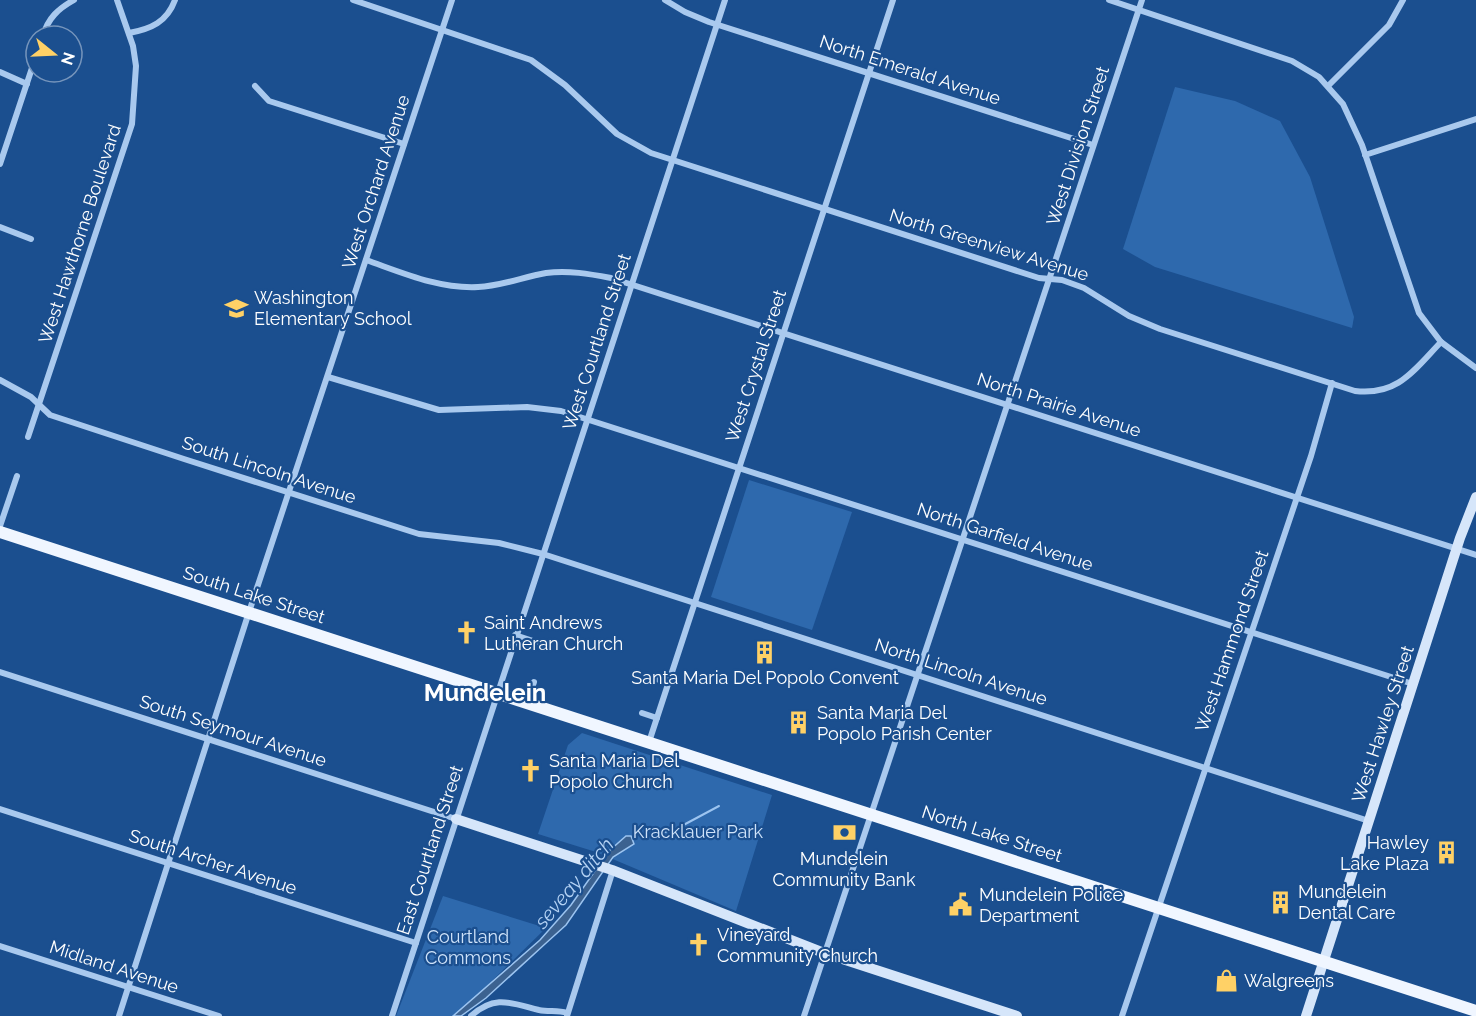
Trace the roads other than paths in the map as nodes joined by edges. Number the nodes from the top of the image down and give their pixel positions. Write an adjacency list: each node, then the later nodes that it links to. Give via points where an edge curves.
1 (74, 0): 13 (street, via 54,14)
2 (117, 0): 16 (street, West Hawthorne Boulevard)
3 (175, 0): 16 (street, via 160,23)
4 (353, 0): 15 (street, North Greenview Avenue)
5 (452, 0): 15 (street, West Orchard Avenue)
6 (665, 0): 14 (street, North Emerald Avenue)
7 (725, 0): 14 (street, West Courtland Street)
8 (893, 0): 18 (street, West Crystal Street)
9 (1108, 0): 12 (street)
10 (1142, 0): 12 (street, West Division Street)
11 (1403, 0): 22 (street, via 1389,25)
12 (1139, 10): 22 (street, via 1292,61); 25 (street, West Division Street)
13 (49, 24)
14 (717, 24): 18 (street, North Emerald Avenue); 27 (street, West Courtland Street)
15 (442, 29): 24 (street, West Orchard Avenue); 27 (street, North Greenview Avenue, via 531,60 565,85 616,134)
16 (129, 33): 42 (street, West Hawthorne Boulevard, via 136,66 132,124)
17 (0, 72): 19 (street)
18 (869, 73): 25 (street, North Emerald Avenue); 29 (street, West Crystal Street)
19 (24, 83)
20 (27, 84): 28 (street)
21 (255, 86): 24 (street, via 269,101)
22 (1328, 86): 26 (street, via 1353,121)
23 (1476, 119): 26 (street)
24 (404, 144): 32 (street, West Orchard Avenue)
25 (1093, 145): 33 (street, West Division Street)
26 (1365, 155): 36 (street, via 1410,294 1428,328)
27 (672, 161): 29 (street, North Greenview Avenue); 34 (street, West Courtland Street)
28 (0, 164)
29 (823, 209): 33 (street, North Greenview Avenue); 35 (street, West Crystal Street)
30 (0, 227): 31 (street)
31 (31, 239)
32 (366, 260): 34 (street, North Prairie Avenue, via 425,281 462,287 498,285 563,272); 38 (street, West Orchard Avenue)
33 (1050, 279): 40 (street, North Greenview Avenue, via 1084,288 1153,326); 41 (street, West Division Street)
34 (632, 284): 35 (street, North Prairie Avenue); 43 (street, West Courtland Street)
35 (783, 332): 41 (street, North Prairie Avenue); 45 (street, West Crystal Street)
36 (1441, 342): 37 (street); 40 (street, North Greenview Avenue, via 1401,382 1386,390 1373,393)
37 (1476, 368)
38 (328, 377): 43 (street, North Garfield Avenue, via 440,410 527,407); 47 (street, West Orchard Avenue)
39 (0, 380): 42 (street, South Lincoln Avenue)
40 (1332, 383): 49 (street, West Hammond Street)
41 (1008, 405): 49 (street, North Prairie Avenue); 52 (street, West Division Street)
42 (40, 406): 44 (street, West Hawthorne Boulevard); 47 (street, South Lincoln Avenue, via 50,415)
43 (587, 419): 45 (street, North Garfield Avenue); 54 (street, West Courtland Street)
44 (28, 437)
45 (738, 467): 52 (street, North Garfield Avenue); 56 (street, West Crystal Street)
46 (17, 476): 50 (street)
47 (290, 493): 54 (street, South Lincoln Avenue, via 419,534 499,543); 57 (street, West Orchard Avenue)
48 (1476, 497): 53 (street, West Hawley Street)
49 (1297, 498): 53 (street, North Prairie Avenue); 58 (street, West Hammond Street)
50 (0, 526)
51 (0, 532): 57 (main road, South Lake Street)
52 (963, 540): 58 (street, North Garfield Avenue); 62 (street, West Division Street)
53 (1457, 549): 55 (street, North Prairie Avenue); 66 (street, West Hawley Street)
54 (543, 554): 56 (street, North Lincoln Avenue); 59 (street, West Courtland Street)
55 (1476, 555)
56 (696, 601): 62 (street, North Lincoln Avenue); 65 (street, West Crystal Street)
57 (249, 612): 67 (main road, South Lake Street); 71 (street, West Orchard Avenue)
58 (1251, 633): 66 (street, North Garfield Avenue); 73 (street, West Hammond Street)
59 (516, 635): 60 (street); 67 (street, West Courtland Street)
60 (536, 642)
61 (0, 672): 71 (street, South Seymour Avenue)
62 (917, 674): 73 (street, North Lincoln Avenue); 75 (street, West Division Street)
63 (653, 678): 65 (street)
64 (534, 682): 68 (street)
65 (669, 683): 70 (street, West Crystal Street)
66 (1413, 684): 77 (street, West Hawley Street)
67 (496, 693): 68 (main road, North Lake Street); 76 (street, East Courtland Street)
68 (527, 703): 72 (main road, North Lake Street)
69 (642, 713): 70 (street)
70 (657, 718): 72 (street, West Crystal Street)
71 (209, 739): 76 (street, South Seymour Avenue); 78 (street, West Orchard Avenue)
72 (649, 742): 75 (main road, North Lake Street)
73 (1205, 767): 77 (street, North Lincoln Avenue); 80 (street, West Hammond Street)
74 (0, 809): 78 (street, South Archer Avenue)
75 (870, 813): 80 (main road, North Lake Street); 83 (street, West Division Street)
76 (456, 819): 79 (street); 81 (street, East Courtland Street)
77 (1370, 820): 84 (street, West Hawley Street)
78 (169, 863): 81 (street, South Archer Avenue); 85 (street, West Orchard Avenue)
79 (613, 870): 83 (street); 87 (street)
80 (1159, 907): 84 (main road, North Lake Street); 94 (street, West Hammond Street)
81 (416, 943): 90 (street, East Courtland Street)
82 (0, 946): 85 (street, Midland Avenue)
83 (824, 953): 92 (street, West Division Street); 93 (street)
84 (1324, 962): 86 (main road, North Lake Street); 95 (street, West Hawley Street)
85 (129, 987): 88 (street, West Orchard Avenue); 89 (street, Midland Avenue)
86 (1476, 1011)
87 (567, 1014): 91 (street, via 512,1002 487,1004)
88 (119, 1016)
89 (219, 1016)
90 (392, 1016)
91 (471, 1016)
92 (804, 1016)
93 (1017, 1016)
94 (1122, 1016)
95 (1306, 1016)

